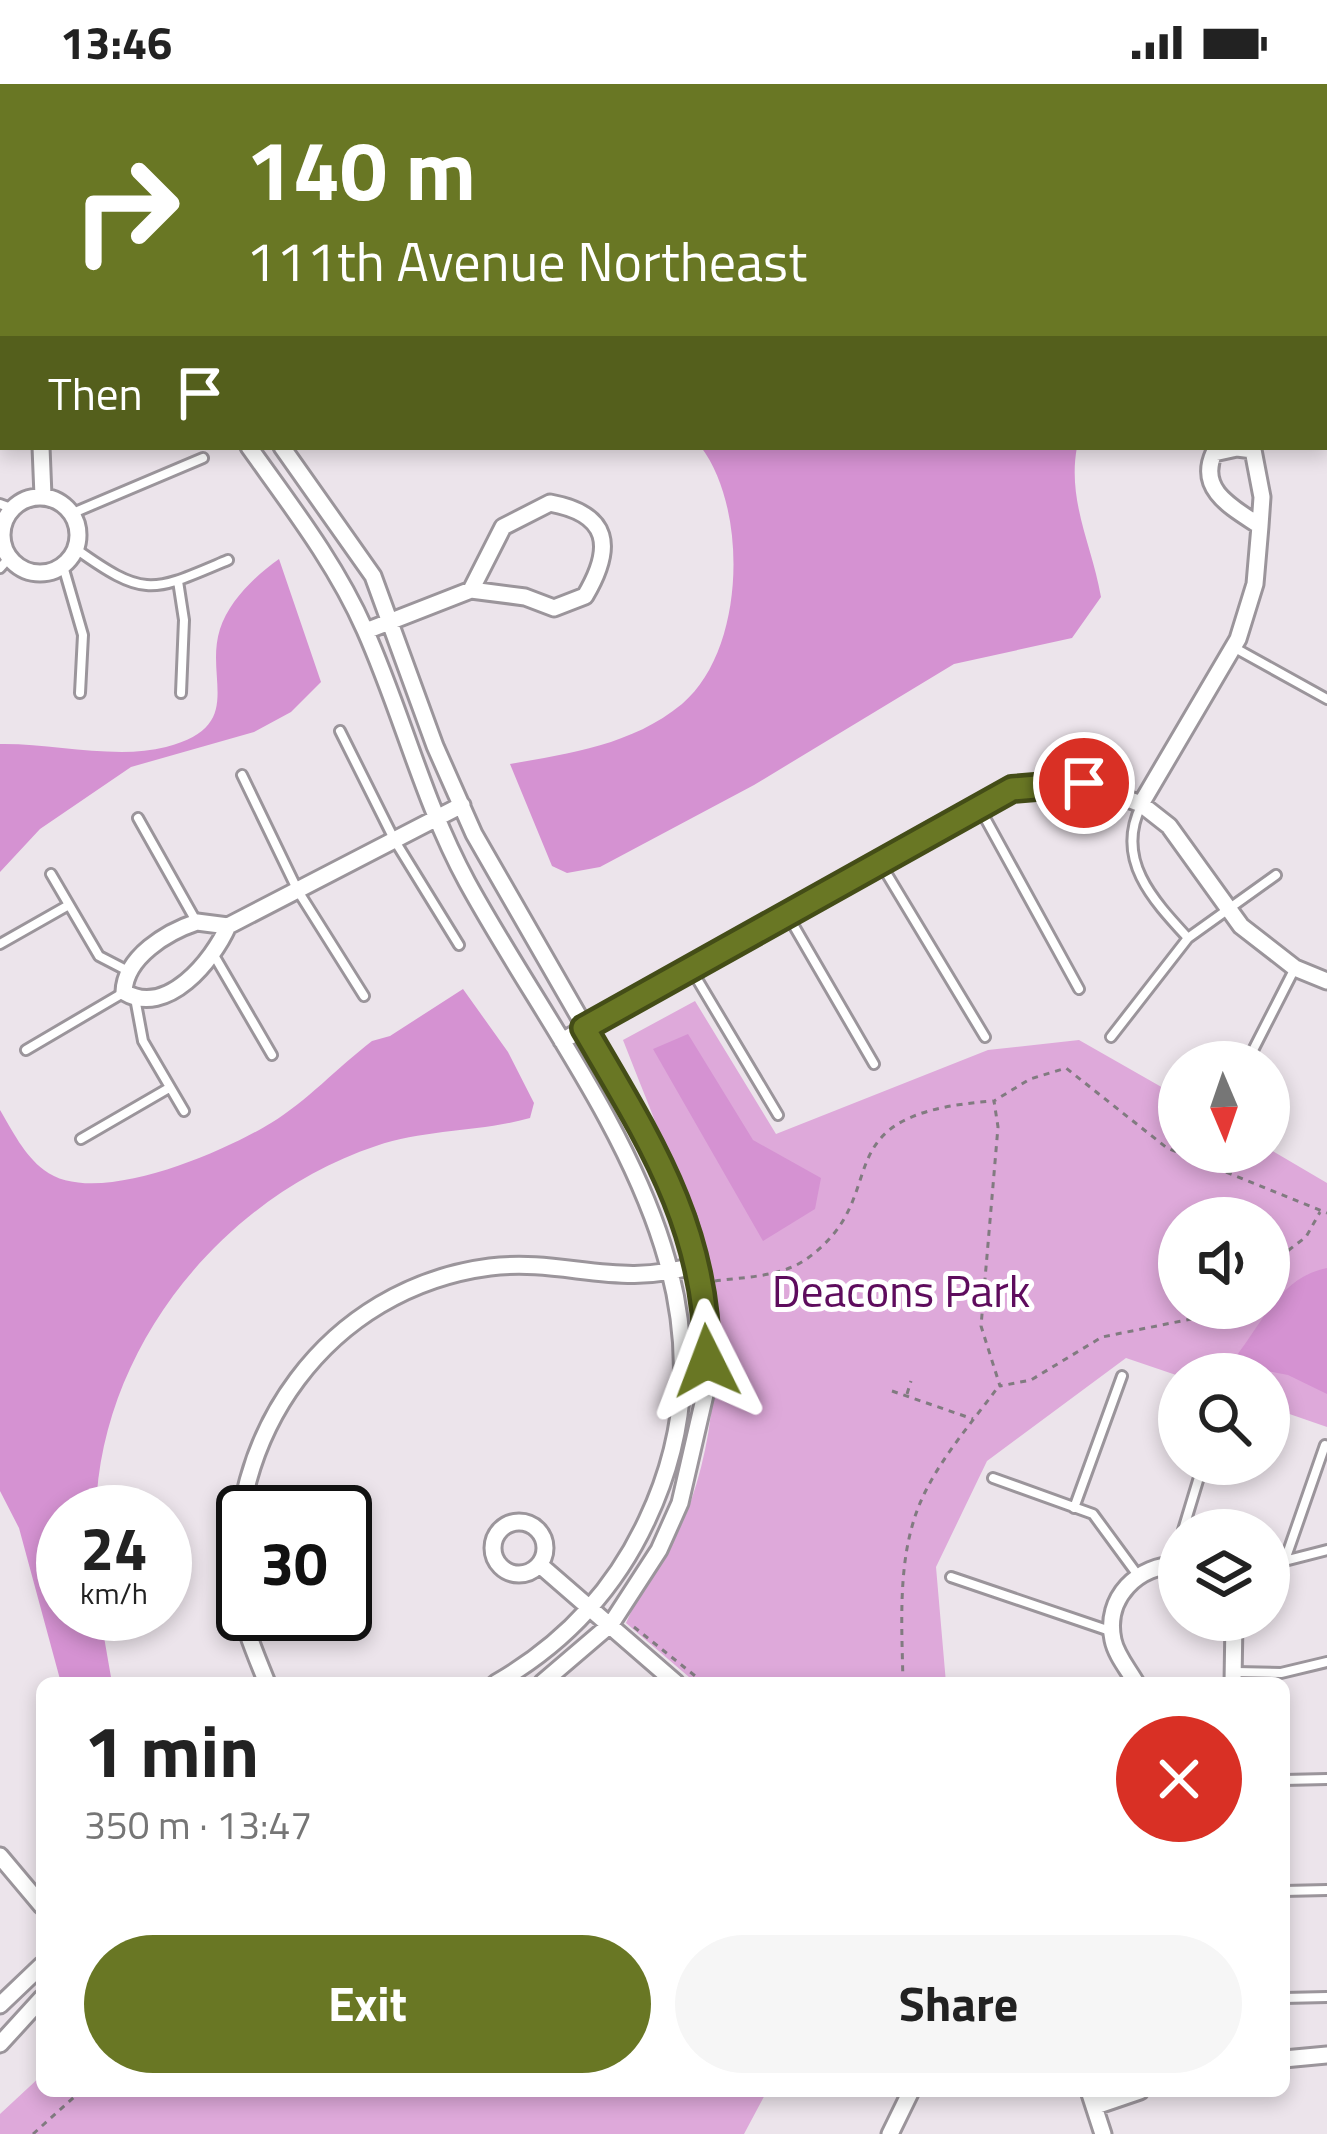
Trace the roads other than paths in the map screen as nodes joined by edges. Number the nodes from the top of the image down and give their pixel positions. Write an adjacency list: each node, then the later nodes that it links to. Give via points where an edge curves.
1 (41, 450): 5 (street)
2 (251, 450): 16 (street, via 324,553)
3 (284, 450): 15 (street, via 373,575)
4 (203, 458): 7 (lane)
5 (43, 496): 6 (street); 7 (street)
6 (6, 506): 11 (street)
7 (73, 513): 9 (street)
8 (1260, 526): 8 (street, via 1253,451 1214,453 1211,487); 17 (street, via 1255,584)
9 (76, 549): 12 (street); 13 (lane, via 135,586)
10 (228, 560): 13 (lane)
11 (4, 563): 12 (street, via 30,572)
12 (63, 566): 18 (lane, via 83,635)
13 (178, 581): 19 (lane)
14 (471, 590): 14 (street, via 554,608 571,604 596,578 604,550 599,526 579,508 550,503 526,512 503,527); 15 (street)
15 (391, 622): 16 (street); 24 (street)
16 (366, 631): 27 (street)
17 (1234, 647): 20 (lane); 23 (street)
18 (80, 693)
19 (182, 693)
20 (1327, 698)
21 (340, 731): 28 (lane)
22 (242, 775): 32 (lane)
23 (1141, 804): 25 (street, via 1084,783 1055,783 1012,789); 34 (street, via 1169,826); 38 (lane, via 1129,853)
24 (462, 806): 27 (street); 49 (street)
25 (979, 806): 29 (street); 46 (lane)
26 (138, 818): 36 (lane)
27 (436, 819): 28 (street); 52 (street)
28 (395, 841): 32 (street); 40 (lane)
29 (878, 860): 35 (street); 50 (lane)
30 (51, 874): 33 (lane)
31 (1276, 875): 34 (lane)
32 (298, 891): 37 (street); 48 (lane)
33 (67, 906): 39 (lane); 44 (lane, via 99,956)
34 (1230, 912): 38 (lane); 43 (street)
35 (786, 913): 42 (street); 56 (lane)
36 (197, 922): 37 (street); 44 (street, via 159,940)
37 (228, 926): 41 (street)
38 (1188, 938): 51 (lane)
39 (0, 944)
40 (459, 945)
41 (214, 957): 47 (street, via 170,991); 55 (lane)
42 (690, 968): 49 (street); 59 (lane)
43 (1295, 968): 45 (street); 53 (lane)
44 (129, 972): 47 (street)
45 (1327, 981)
46 (1079, 989)
47 (130, 995): 54 (lane); 57 (lane, via 142,1041)
48 (364, 996)
49 (584, 1028): 52 (street); 61 (street, via 655,1149)
50 (985, 1037)
51 (1111, 1037)
52 (562, 1040): 62 (street, via 655,1211)
53 (1258, 1041)
54 (26, 1050)
55 (272, 1055)
56 (874, 1064)
57 (169, 1088): 58 (lane); 60 (lane)
58 (184, 1111)
59 (778, 1115)
60 (81, 1139)
61 (699, 1264): 62 (street); 75 (street, via 707,1386 697,1445 659,1550)
62 (674, 1272): 74 (street, via 683,1339 675,1442 638,1540); 79 (street, via 629,1278 514,1265 459,1273 372,1308 322,1348 281,1398 243,1491 239,1599)
63 (1122, 1376): 66 (lane)
64 (1325, 1445): 67 (lane)
65 (993, 1478): 66 (lane)
66 (1074, 1508): 72 (lane, via 1105,1525)
67 (1290, 1546)
68 (1327, 1550): 69 (lane)
69 (1290, 1559)
70 (540, 1565): 74 (street)
71 (1158, 1567): 72 (street)
72 (1138, 1576): 76 (street, via 1112,1610)
73 (951, 1577): 76 (lane)
74 (595, 1610): 75 (street); 80 (street)
75 (611, 1624): 81 (street); 82 (street)
76 (1112, 1631): 83 (street)
77 (1234, 1641): 84 (street)
78 (1327, 1662): 84 (lane)
79 (265, 1677)
80 (504, 1677)
81 (549, 1677)
82 (669, 1677)
83 (1132, 1677)
84 (1234, 1677)
85 (1327, 1779): 86 (lane)
86 (1290, 1780)
87 (0, 1856): 90 (street)
88 (1327, 1890): 89 (lane)
89 (1290, 1891)
90 (36, 1899)
91 (36, 1971): 94 (street)
92 (1290, 1997): 93 (lane)
93 (1327, 1997)
94 (0, 2005)
95 (36, 2005): 96 (street)
96 (0, 2044)
97 (1327, 2054): 98 (street)
98 (1290, 2058)
99 (909, 2097): 101 (street)
100 (1093, 2098): 102 (street)
101 (897, 2129)
102 (1103, 2134)

